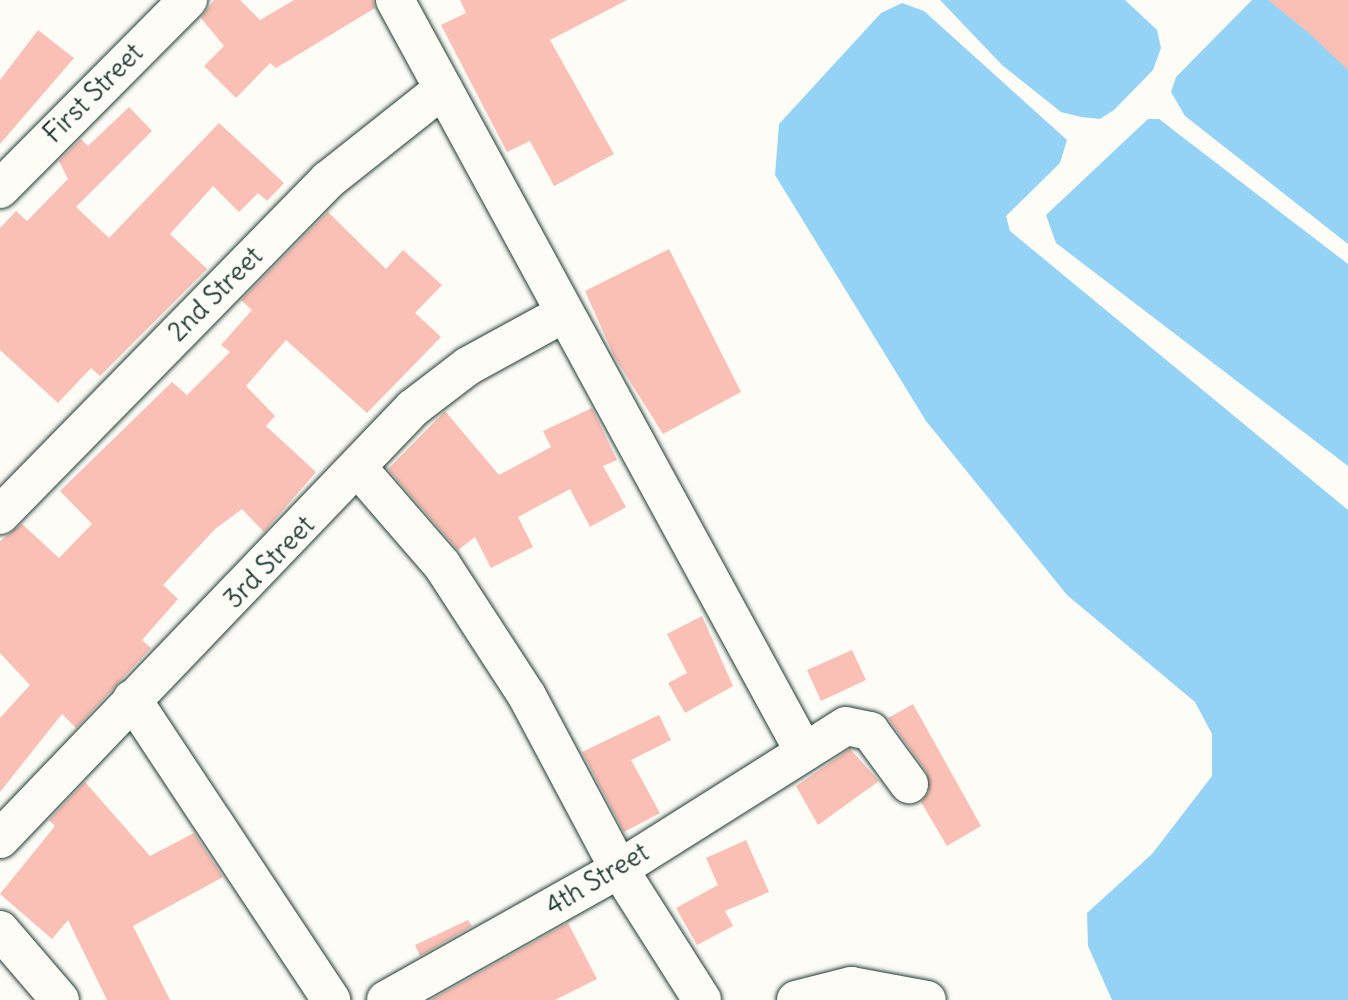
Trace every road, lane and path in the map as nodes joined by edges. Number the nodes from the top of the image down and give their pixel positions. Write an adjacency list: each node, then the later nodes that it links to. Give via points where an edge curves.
1 (188, 0): 4 (street, First Street)
2 (395, 0): 3 (street)
3 (443, 89): 5 (street); 7 (street, 2nd Street, via 328,180)
4 (0, 189)
5 (561, 315): 6 (street, 3rd Street, via 437,387); 9 (street)
6 (358, 468): 8 (street, 3rd Street); 12 (street, via 442,565 518,682)
7 (0, 515)
8 (132, 699): 11 (street, 3rd Street); 15 (street)
9 (803, 750): 10 (street, 4th Street, via 857,725 891,752); 12 (street, 4th Street)
10 (909, 784)
11 (0, 839)
12 (619, 869): 16 (street, 4th Street); 17 (street)
13 (0, 930): 14 (street)
14 (60, 1000)
15 (331, 1000)
16 (386, 1000)
17 (702, 1000)
18 (796, 1000): 19 (street, via 851,986)
19 (927, 1000)

